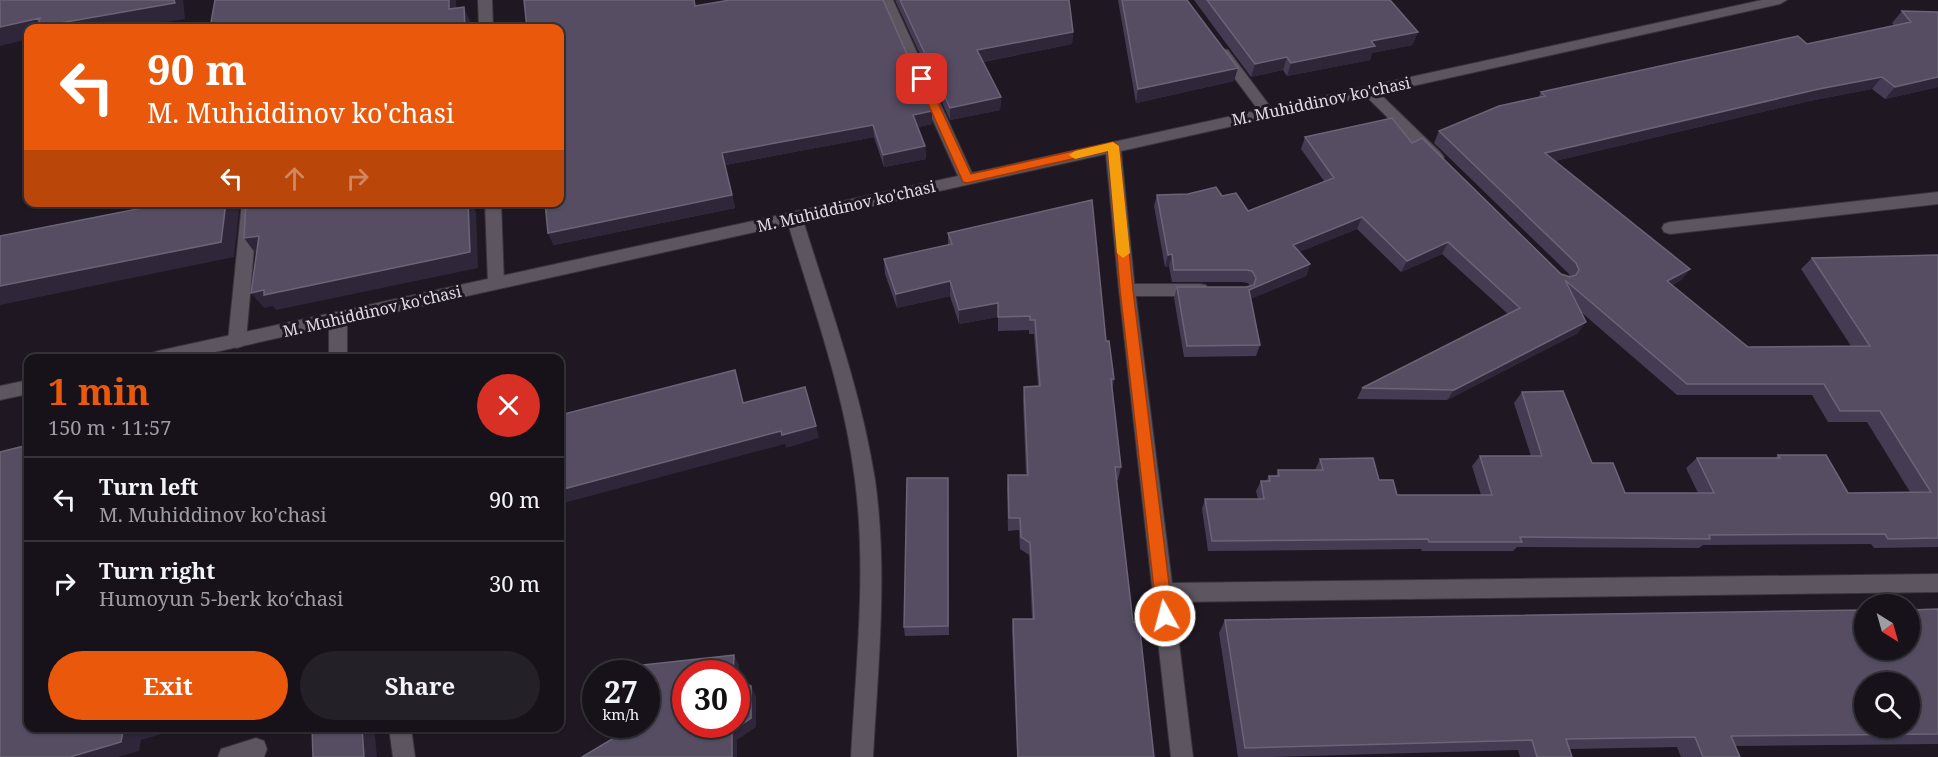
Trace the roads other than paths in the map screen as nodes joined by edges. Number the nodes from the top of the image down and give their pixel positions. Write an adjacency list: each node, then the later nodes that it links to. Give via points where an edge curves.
1 (484, 0): 4 (street)
2 (886, 0): 10 (street)
3 (1780, 0): 6 (street, M. Muhiddinov ko'chasi)
4 (486, 24)
5 (1212, 38): 7 (street)
6 (1369, 91): 7 (street, M. Muhiddinov ko'chasi); 9 (street)
7 (1267, 112): 8 (street, M. Muhiddinov ko'chasi)
8 (1113, 146): 10 (street, M. Muhiddinov ko'chasi); 17 (street)
9 (1444, 165)
10 (967, 179): 14 (street, M. Muhiddinov ko'chasi)
11 (1938, 198): 15 (street)
12 (250, 207): 20 (street)
13 (493, 207): 16 (street)
14 (794, 217): 16 (street, M. Muhiddinov ko'chasi); 31 (street, via 857,432 866,481 871,564)
15 (1670, 228)
16 (496, 283): 19 (street, M. Muhiddinov ko'chasi)
17 (1127, 290): 18 (street); 26 (street)
18 (1219, 290)
19 (339, 319): 20 (street, M. Muhiddinov ko'chasi); 22 (street)
20 (237, 341): 21 (street, M. Muhiddinov ko'chasi)
21 (177, 354)
22 (338, 354)
23 (24, 388): 24 (street)
24 (0, 393)
25 (1938, 583): 26 (street)
26 (1162, 592): 32 (street)
27 (401, 732): 30 (street)
28 (256, 749): 29 (street)
29 (229, 757)
30 (404, 757)
31 (862, 757)
32 (1182, 757)

